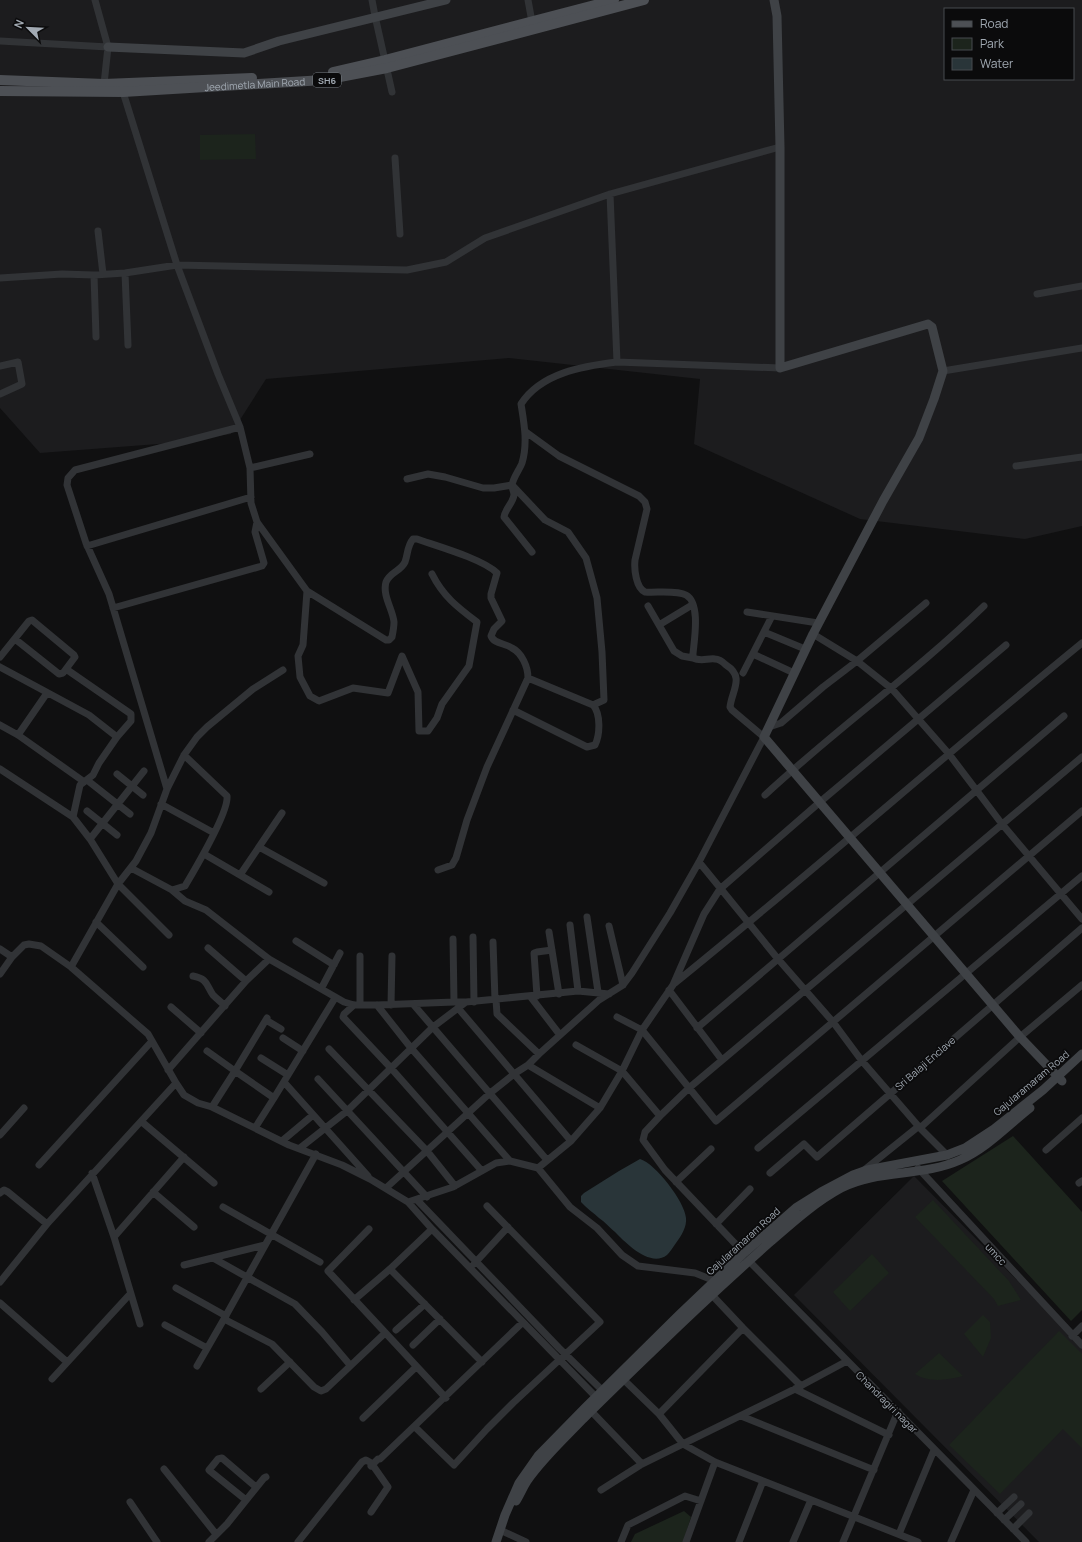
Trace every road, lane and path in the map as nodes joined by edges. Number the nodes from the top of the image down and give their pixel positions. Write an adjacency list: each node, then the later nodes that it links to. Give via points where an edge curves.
1 (95, 0): 11 (street)
2 (372, 0): 8 (street)
3 (446, 0): 8 (street)
4 (528, 0): 9 (street)
5 (614, 0): 9 (main road, Jeedimetla Main Road / SH6)
6 (644, 0): 12 (main road, Jeedimetla Main Road / SH6)
7 (774, 0): 18 (street, via 777,16)
8 (375, 16): 11 (street, via 278,41 244,53); 12 (street)
9 (532, 22): 12 (main road, Jeedimetla Main Road / SH6)
10 (0, 41): 11 (street)
11 (108, 47): 14 (street)
12 (386, 64): 14 (main road, Jeedimetla Main Road / SH6, via 316,75); 16 (main road, Jeedimetla Main Road / SH6, via 324,80); 17 (street)
13 (0, 80): 14 (main road, Jeedimetla Main Road / SH6)
14 (104, 84)
15 (0, 91): 16 (main road, Jeedimetla Main Road / SH6)
16 (123, 92): 23 (street)
17 (392, 92)
18 (780, 147): 20 (street); 35 (street)
19 (395, 158): 22 (street)
20 (610, 194): 23 (street, via 485,238 446,262 406,270); 33 (street)
21 (98, 231): 25 (street)
22 (400, 234)
23 (176, 265): 24 (street); 38 (street)
24 (125, 273): 25 (street); 31 (street)
25 (103, 274): 26 (street)
26 (94, 275): 27 (street, via 62,274); 30 (street)
27 (0, 278)
28 (1082, 286): 29 (street)
29 (1037, 294)
30 (96, 337)
31 (128, 345)
32 (1082, 348): 36 (street)
33 (617, 362): 35 (street); 39 (street, via 566,372 548,379 527,395 521,404)
34 (0, 366): 37 (street, via 18,362 22,384)
35 (780, 368): 36 (street, via 928,324 932,327)
36 (943, 371): 59 (street, via 919,438)
37 (0, 394)
38 (240, 427): 43 (street); 48 (street, via 71,473 67,485)
39 (526, 432): 45 (street, via 522,464); 53 (street, via 559,456 639,496 645,502 647,509 634,568 640,588 645,592 685,595 690,598)
40 (310, 454): 43 (street)
41 (1082, 456): 42 (street)
42 (1016, 466)
43 (250, 468): 46 (street)
44 (407, 480): 45 (street, via 428,474 483,488)
45 (512, 485): 49 (street, via 514,494 504,517); 79 (street, via 545,520 568,532 586,558 598,598 602,652 604,700)
46 (250, 497): 47 (street); 48 (street)
47 (257, 522): 51 (street); 56 (street, via 255,532 264,563 262,566)
48 (87, 546): 56 (street)
49 (532, 552)
50 (432, 574): 51 (street, via 455,606 477,622 469,666 442,704 437,718 428,731 418,731 418,692 402,656 388,694 353,688 319,701 310,696 300,677 298,656 303,645)
51 (307, 591): 76 (street, via 389,640 392,637 394,621 385,584 388,577 404,563 409,543 413,539 476,560 497,573 491,598 502,621 494,629 492,639 515,649 525,662)
52 (926, 602): 70 (street)
53 (692, 605): 60 (street); 69 (street, via 696,624 692,654)
54 (648, 606): 60 (street)
55 (984, 606): 77 (street)
56 (113, 608): 97 (street)
57 (747, 612): 58 (street)
58 (772, 616): 59 (street); 61 (street)
59 (818, 623): 62 (street)
60 (659, 625): 69 (street, via 674,651 682,656)
61 (764, 632): 66 (street); 67 (street)
62 (813, 634): 66 (street); 70 (street)
63 (15, 639): 68 (street); 72 (street, via 59,674); 72 (street, via 29,621 35,621 74,655)
64 (1082, 643): 88 (street)
65 (1006, 645): 82 (street)
66 (805, 649): 75 (street)
67 (753, 654): 74 (street); 75 (street)
68 (0, 658)
69 (694, 658): 87 (street, via 718,659 731,668 738,682 730,707)
70 (857, 661): 77 (street); 84 (street, via 781,724)
71 (0, 667): 78 (street)
72 (66, 669): 86 (street, via 131,714 131,720)
73 (283, 670): 89 (street, via 253,689 207,727)
74 (743, 673)
75 (794, 673): 84 (street)
76 (528, 678): 79 (street); 80 (street)
77 (892, 689): 82 (street); 92 (street)
78 (47, 693): 85 (street); 86 (street, via 89,715)
79 (593, 705): 80 (street, via 598,715 597,740 594,745 587,747)
80 (513, 710): 120 (street, via 487,767 456,858 452,865)
81 (1064, 716): 98 (street)
82 (919, 720): 88 (street); 101 (street)
83 (0, 724): 85 (street)
84 (769, 727): 87 (street)
85 (18, 735): 95 (street)
86 (117, 737): 95 (street, via 93,775)
87 (764, 737): 92 (street); 118 (street)
88 (949, 754): 98 (street); 113 (street)
89 (184, 755): 97 (street); 111 (street, via 227,796 227,803)
90 (1082, 757): 110 (street, Chandragiri nagar)
91 (0, 769): 108 (street)
92 (792, 770): 100 (street); 101 (street)
93 (144, 771): 96 (street)
94 (117, 774): 96 (street)
95 (85, 781): 102 (street); 108 (street, via 79,787)
96 (132, 786): 99 (street); 102 (street)
97 (167, 789): 103 (street)
98 (976, 790): 110 (street); 121 (street)
99 (143, 795)
100 (765, 795)
101 (820, 802): 113 (street); 126 (street)
102 (118, 804): 107 (street); 109 (street)
103 (161, 804): 111 (street); 119 (street, via 151,833)
104 (1082, 811): 117 (street)
105 (87, 812): 109 (street)
106 (282, 813): 115 (street)
107 (130, 814)
108 (73, 817): 114 (street)
109 (102, 823): 112 (street); 114 (street)
110 (1002, 824): 117 (street); 130 (street, Chandragiri nagar)
111 (214, 833): 116 (street)
112 (117, 835)
113 (850, 838): 121 (street); 134 (street)
114 (90, 839): 125 (street)
115 (259, 847): 122 (street); 124 (street)
116 (204, 854): 122 (street); 127 (street, via 185,886)
117 (1029, 856): 129 (street); 140 (street)
118 (699, 862): 126 (street); 161 (street, via 670,913)
119 (131, 868): 125 (street); 127 (street)
120 (438, 870)
121 (880, 872): 130 (street); 152 (street)
122 (240, 875): 128 (street)
123 (1082, 876): 129 (street)
124 (324, 883)
125 (118, 884): 133 (street); 139 (street)
126 (720, 889): 134 (street); 163 (street, via 704,914)
127 (172, 890): 153 (street, via 185,901 206,910)
128 (270, 892)
129 (1060, 894): 132 (street); 158 (street)
130 (907, 904): 140 (street); 165 (street, Chandragiri nagar)
131 (587, 917): 167 (street)
132 (1082, 919)
133 (96, 922): 155 (street); 156 (street)
134 (749, 923): 152 (street); 163 (street)
135 (570, 925): 166 (street)
136 (609, 926): 161 (street)
137 (1082, 928): 179 (street, Sri Balaji Enclave)
138 (549, 932): 147 (street)
139 (169, 935)
140 (934, 936): 158 (street); 183 (street)
141 (472, 937): 173 (street)
142 (453, 939): 178 (street)
143 (296, 941): 154 (street)
144 (493, 942): 172 (street)
145 (208, 948): 160 (street)
146 (0, 949): 149 (street)
147 (552, 950): 168 (street); 170 (street, via 534,953)
148 (340, 953): 154 (street)
149 (12, 956): 155 (street, via 24,945 35,944); 157 (street)
150 (360, 956): 175 (street)
151 (392, 956): 177 (street)
152 (778, 958): 165 (street); 185 (street)
153 (269, 959): 160 (street); 164 (street)
154 (334, 966): 164 (street)
155 (71, 967): 192 (street, via 148,1034)
156 (143, 967)
157 (0, 974)
158 (966, 974): 179 (street); 202 (street)
159 (194, 976): 181 (street, via 207,983 212,993)
160 (246, 981): 181 (street)
161 (623, 985): 169 (street)
162 (1082, 985): 190 (street)
163 (671, 988): 185 (street); 187 (street)
164 (321, 989): 171 (street)
165 (805, 990): 183 (street); 201 (street, Chandragiri nagar)
166 (578, 992): 167 (street); 168 (street)
167 (598, 992): 169 (street)
168 (559, 994): 170 (street)
169 (609, 994): 189 (street)
170 (534, 996): 172 (street); 189 (street)
171 (335, 998): 175 (street); 197 (street)
172 (496, 1000): 173 (street); 198 (street, via 497,1014)
173 (470, 1002): 178 (street)
174 (413, 1004): 177 (street); 178 (street); 184 (street)
175 (357, 1005): 176 (street); 205 (street, via 343,1017)
176 (377, 1005): 177 (street); 194 (street)
177 (391, 1005)
178 (456, 1005): 184 (street); 209 (street)
179 (993, 1005): 190 (street); 217 (street, Sri Balaji Enclave)
180 (171, 1006): 188 (street)
181 (225, 1006): 188 (street)
182 (617, 1017): 187 (street)
183 (833, 1022): 202 (street); 215 (street, via 716,1121)
184 (433, 1027): 194 (street); 218 (street)
185 (697, 1028): 201 (street)
186 (281, 1029): 207 (street, via 266,1019)
187 (642, 1030): 208 (street); 215 (street)
188 (201, 1033): 206 (street)
189 (560, 1034): 198 (street)
190 (1020, 1037): 212 (street); 229 (street)
191 (283, 1038): 197 (street)
192 (152, 1041): 206 (street); 247 (street)
193 (576, 1045): 208 (street)
194 (411, 1048): 205 (street); 224 (street)
195 (329, 1049): 216 (street)
196 (207, 1051): 207 (street)
197 (303, 1051): 210 (street)
198 (539, 1054): 204 (street)
199 (1082, 1054): 212 (street, Gajularamaram Road)
200 (261, 1058): 210 (street)
201 (722, 1060): 215 (street, Chandragiri nagar)
202 (862, 1060): 217 (street); 237 (street)
203 (1082, 1062): 212 (street, Gajularamaram Road)
204 (528, 1066): 209 (street); 222 (street)
205 (390, 1067): 216 (street); 232 (street)
206 (168, 1070): 214 (street)
207 (235, 1071): 219 (street); 220 (street)
208 (622, 1071): 222 (street); 226 (street)
209 (514, 1074): 218 (street); 235 (street)
210 (288, 1075): 213 (street)
211 (318, 1079): 223 (street)
212 (1060, 1079): 242 (street, Gajularamaram Road, via 994,1129 965,1148); 250 (street, Gajularamaram Road, via 1000,1134 978,1150 960,1160)
213 (284, 1082): 219 (street); 225 (street)
214 (176, 1083): 220 (street, via 184,1095); 228 (street)
215 (689, 1088): 226 (street, Chandragiri nagar)
216 (368, 1090): 223 (street); 240 (street)
217 (891, 1093): 229 (street); 254 (street, Sri Balaji Enclave, via 817,1157 804,1144)
218 (489, 1094): 224 (street); 244 (street)
219 (274, 1098): 230 (street)
220 (212, 1107): 230 (street)
221 (24, 1108): 233 (street)
222 (600, 1108): 235 (street)
223 (348, 1111): 231 (street); 251 (street)
224 (468, 1113): 232 (street); 245 (street)
225 (313, 1115): 231 (street); 234 (street)
226 (660, 1116): 256 (street, Chandragiri nagar, via 645,1132 644,1140)
227 (1082, 1118): 239 (street)
228 (142, 1122): 243 (street); 253 (street)
229 (919, 1127): 242 (street); 252 (street)
230 (255, 1128): 234 (street)
231 (326, 1130): 236 (street); 255 (street)
232 (448, 1132): 240 (street); 249 (street)
233 (0, 1135)
234 (282, 1141): 236 (street)
235 (571, 1141): 244 (street)
236 (300, 1148): 241 (street)
237 (758, 1148)
238 (710, 1149): 256 (street)
239 (1046, 1150)
240 (427, 1151): 251 (street); 258 (street)
241 (316, 1154): 255 (street); 274 (street)
242 (947, 1155): 246 (street, Gajularamaram Road)
243 (184, 1157): 257 (street); 262 (street)
244 (548, 1160): 248 (street)
245 (510, 1161): 248 (street); 249 (street, via 496,1163)
246 (913, 1162): 250 (street, umcc); 252 (street, Gajularamaram Road)
247 (39, 1165)
248 (538, 1168): 285 (street, via 570,1206 638,1266 695,1273)
249 (482, 1171): 258 (street)
250 (919, 1171): 277 (street, Gajularamaram Road, via 878,1176 842,1188); 302 (street, umcc)
251 (404, 1172): 259 (street); 263 (street)
252 (862, 1172): 277 (street, Gajularamaram Road, via 840,1181 798,1207)
253 (92, 1173): 268 (street); 275 (street)
254 (770, 1173)
255 (370, 1179): 259 (street)
256 (676, 1182): 269 (street, Chandragiri nagar)
257 (214, 1183)
258 (455, 1186): 263 (street)
259 (386, 1188): 265 (street)
260 (750, 1189): 269 (street)
261 (0, 1192): 268 (street, via 8,1192)
262 (153, 1192): 270 (street); 275 (street)
263 (427, 1197): 264 (street)
264 (417, 1200): 265 (street); 280 (street)
265 (408, 1202): 273 (street)
266 (487, 1206): 271 (street)
267 (223, 1207): 274 (street)
268 (47, 1224): 286 (street)
269 (716, 1224): 277 (street, Chandragiri nagar)
270 (194, 1227)
271 (508, 1227): 280 (street); 306 (street, via 600,1322)
272 (369, 1229): 290 (street, via 328,1271)
273 (432, 1229): 282 (street); 283 (street)
274 (271, 1235): 276 (street); 279 (street)
275 (114, 1237): 288 (street)
276 (265, 1245): 278 (street); 284 (street)
277 (747, 1257): 285 (street, Gajularamaram Road); 289 (street, Gajularamaram Road); 308 (street, Chandragiri nagar)
278 (213, 1258): 281 (street); 284 (street)
279 (320, 1262)
280 (476, 1262): 282 (street); 306 (street)
281 (184, 1265)
282 (469, 1268): 295 (street)
283 (390, 1269): 290 (street); 292 (street)
284 (247, 1277): 293 (street); 312 (street, via 298,1307)
285 (715, 1281): 319 (street, Gajularamaram Road)
286 (0, 1282)
287 (176, 1288): 293 (street)
288 (130, 1294): 296 (street); 309 (street)
289 (711, 1294): 299 (street); 316 (street, Gajularamaram Road)
290 (354, 1300): 301 (street)
291 (0, 1303): 309 (street)
292 (425, 1304): 294 (street); 300 (street)
293 (225, 1318): 305 (street); 310 (street, via 272,1344)
294 (440, 1319): 303 (street); 311 (street)
295 (522, 1323): 307 (street); 311 (street)
296 (140, 1324)
297 (164, 1325): 305 (street)
298 (1082, 1326): 302 (street)
299 (743, 1328): 317 (street); 324 (street)
300 (396, 1330)
301 (385, 1333): 312 (street); 314 (street)
302 (1072, 1336): 304 (street, umcc)
303 (413, 1345)
304 (1082, 1345)
305 (207, 1348): 313 (street)
306 (565, 1354): 307 (street); 319 (street)
307 (559, 1360): 320 (street); 327 (street, via 507,1408 454,1465)
308 (847, 1361): 317 (street); 322 (street, Chandragiri nagar)
309 (67, 1362): 315 (street)
310 (290, 1362): 312 (street, via 321,1391); 318 (street)
311 (482, 1362): 321 (street)
312 (350, 1365)
313 (197, 1366)
314 (416, 1366): 321 (street); 326 (street)
315 (52, 1379)
316 (623, 1380): 323 (street, Gajularamaram Road); 324 (street)
317 (798, 1387): 325 (street); 328 (street)
318 (261, 1389)
319 (603, 1391): 320 (street, Gajularamaram Road)
320 (596, 1397): 353 (street, Gajularamaram Road, via 524,1473 511,1499)
321 (446, 1398): 327 (street)
322 (898, 1411): 328 (street); 330 (street, Chandragiri nagar)
323 (591, 1412): 332 (street); 353 (street, Gajularamaram Road, via 527,1481)
324 (659, 1414): 329 (street)
325 (741, 1416): 329 (street); 335 (street)
326 (363, 1418)
327 (415, 1427): 333 (street)
328 (889, 1434): 335 (street)
329 (683, 1444): 331 (street); 332 (street)
330 (934, 1450): 340 (street, Chandragiri nagar); 355 (street)
331 (715, 1462): 337 (street); 344 (street)
332 (642, 1464): 339 (street)
333 (372, 1467): 347 (street, via 388,1487); 358 (street, via 366,1460 362,1462)
334 (164, 1469): 354 (street)
335 (874, 1470): 350 (street)
336 (266, 1478): 338 (street)
337 (763, 1481): 343 (street); 364 (street)
338 (256, 1487): 342 (street); 342 (street, via 222,1458 210,1467 210,1471)
339 (600, 1490)
340 (974, 1490): 348 (street, Chandragiri nagar); 368 (street)
341 (1014, 1498): 348 (street)
342 (246, 1500): 354 (street)
343 (811, 1500): 350 (street); 365 (street)
344 (701, 1501): 362 (street, via 685,1496 628,1525); 363 (street)
345 (130, 1502): 356 (street)
346 (1021, 1504): 351 (street)
347 (370, 1512)
348 (997, 1513): 351 (street, Chandragiri nagar)
349 (1029, 1514): 352 (street)
350 (854, 1516): 355 (street); 366 (street)
351 (1004, 1520): 352 (street, Chandragiri nagar)
352 (1013, 1529): 369 (street, Chandragiri nagar)
353 (502, 1532): 359 (street, Gajularamaram Road); 360 (street, Gajularamaram Road); 361 (street)
354 (216, 1534): 357 (street)
355 (899, 1534): 367 (street)
356 (157, 1542)
357 (209, 1542)
358 (298, 1542)
359 (496, 1542)
360 (501, 1542)
361 (526, 1542)
362 (621, 1542)
363 (686, 1542)
364 (739, 1542)
365 (793, 1542)
366 (843, 1542)
367 (918, 1542)
368 (951, 1542)
369 (1026, 1542)

